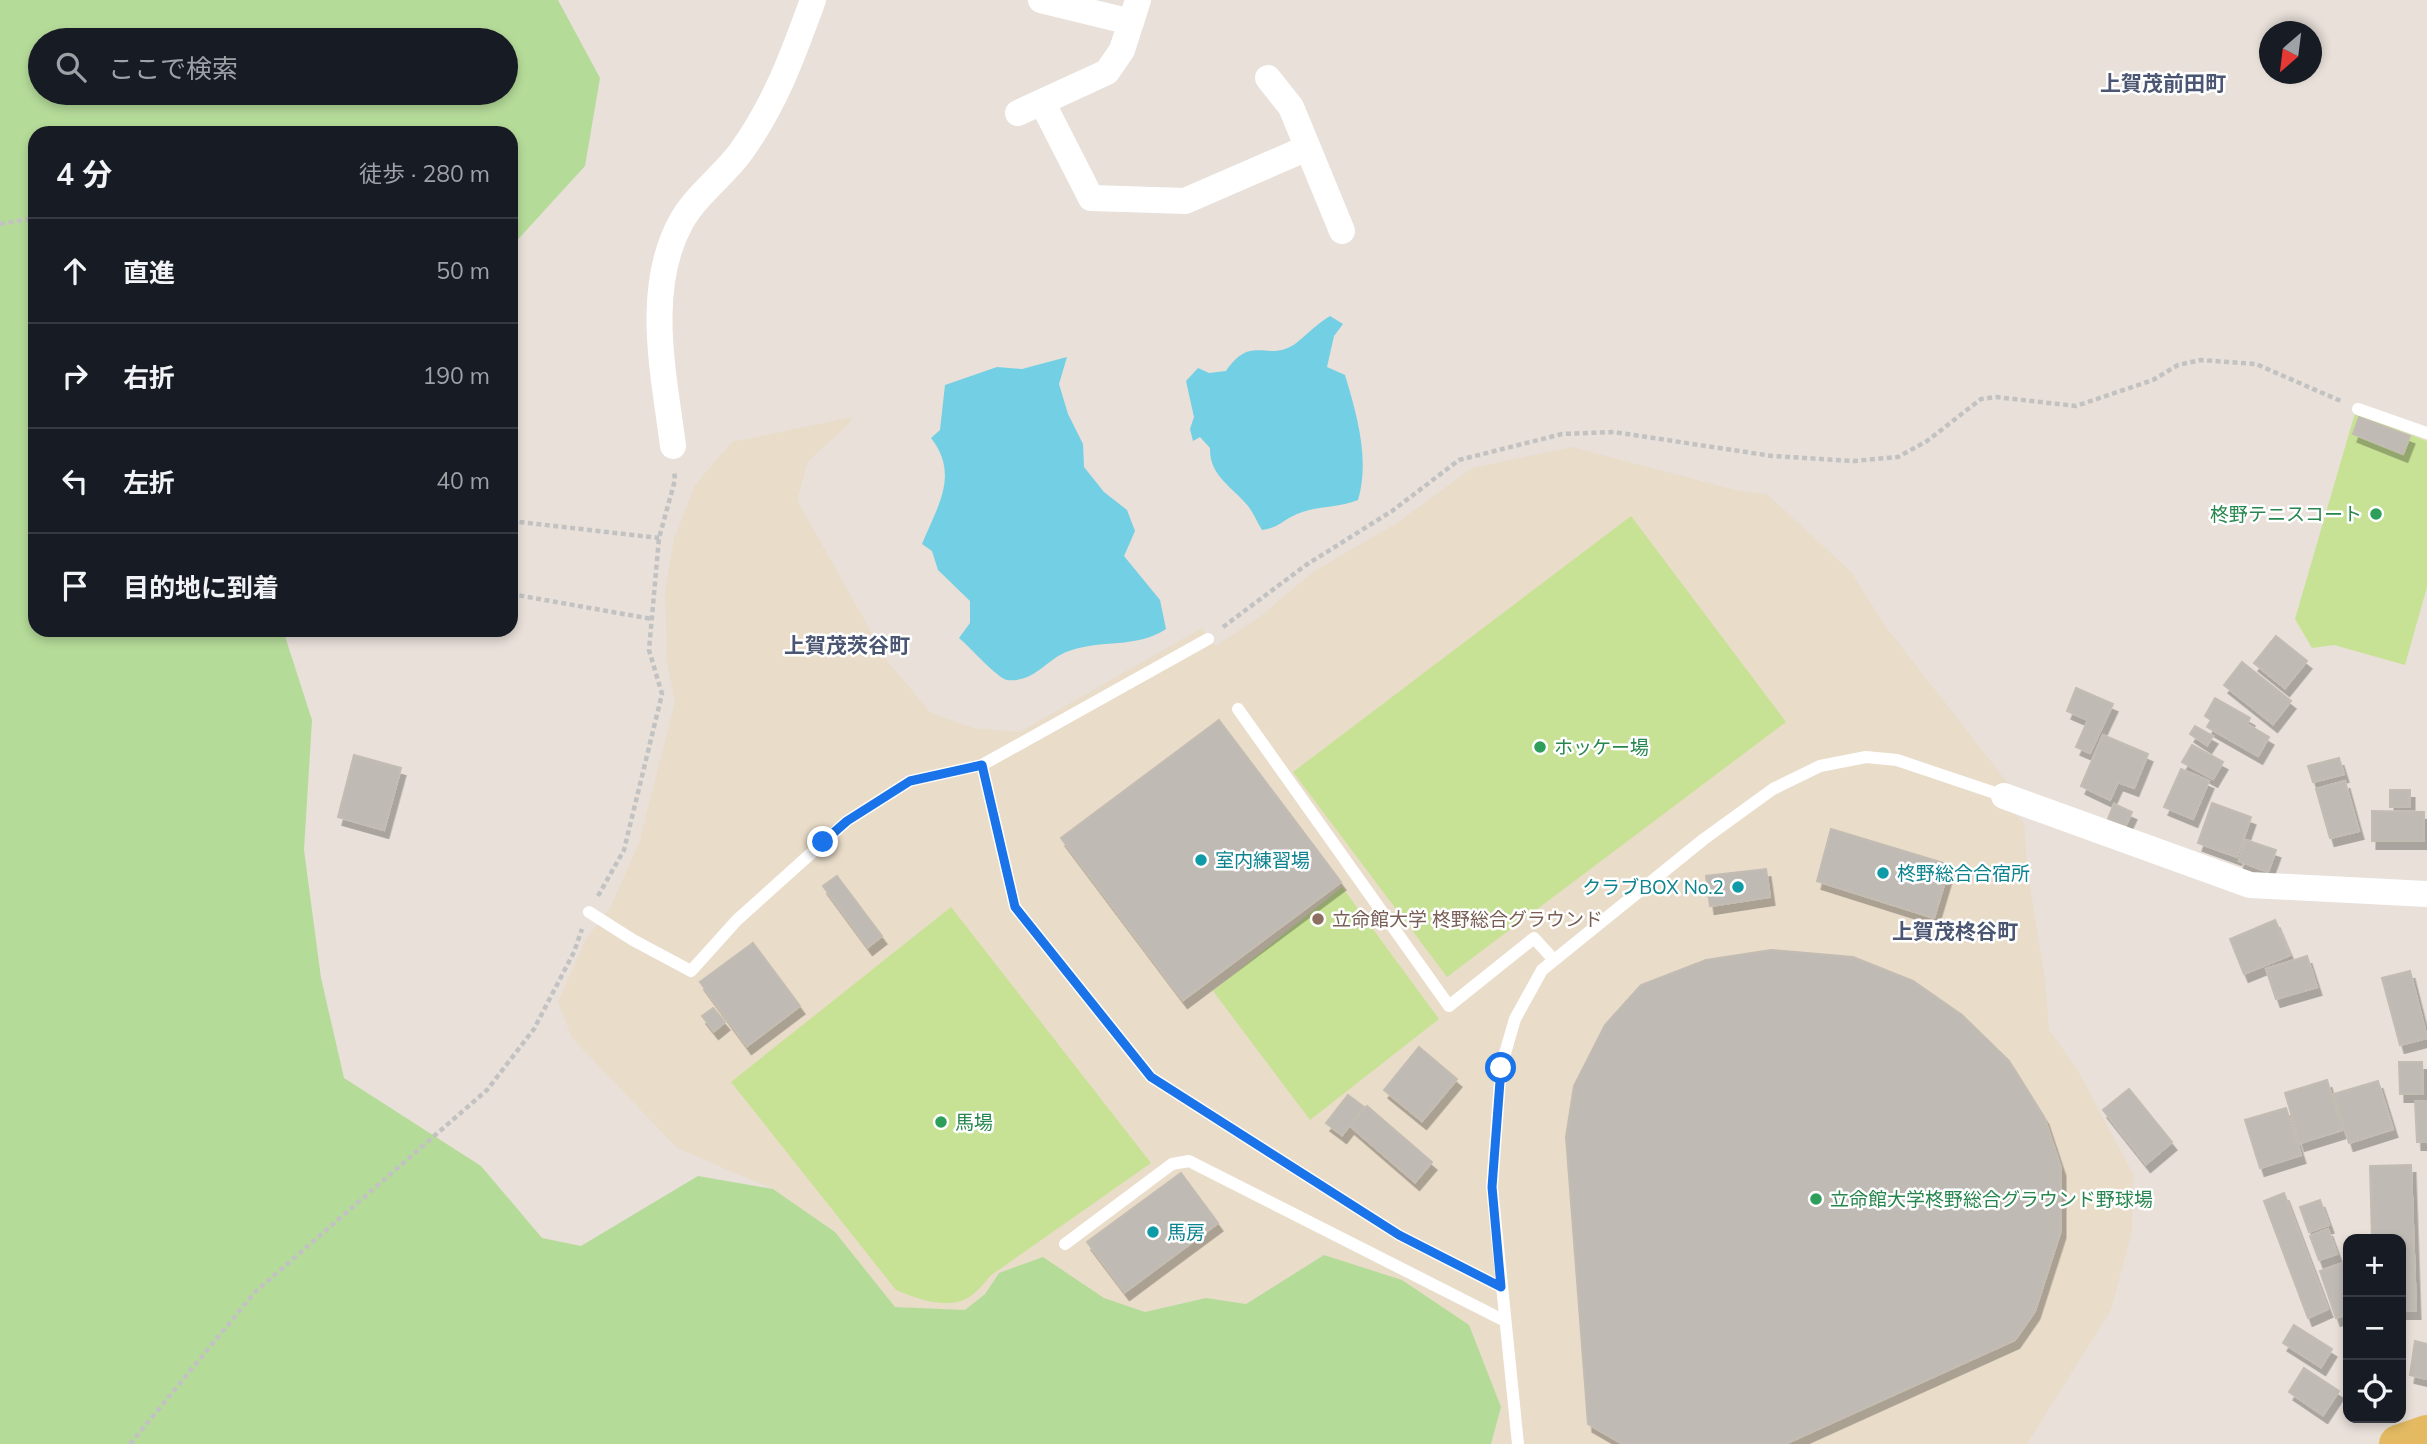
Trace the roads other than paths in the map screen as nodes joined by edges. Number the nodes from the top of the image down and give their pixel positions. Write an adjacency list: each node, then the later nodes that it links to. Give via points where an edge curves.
1 (813, 0): 11 (street, via 782,86 740,153 682,221 668,258 657,316)
2 (1041, 0): 3 (street)
3 (1134, 11): 5 (street, via 1122,50 1107,72)
4 (1268, 78): 7 (street, via 1291,107)
5 (1042, 102): 6 (street); 7 (street, via 1091,198 1185,201)
6 (1018, 113)
7 (1307, 148): 8 (street)
8 (1342, 231)
9 (2358, 409): 10 (lane)
10 (2427, 433)
11 (673, 446)
12 (1208, 639): 14 (lane)
13 (1238, 709): 18 (lane, via 1449,1006 1534,938)
14 (982, 765): 17 (lane, via 910,781 847,821 737,920 691,971); 20 (lane, via 1015,907 1151,1077 1399,1235)
15 (2004, 796): 16 (street, via 2250,885); 18 (lane, via 1897,761 1866,757 1820,766 1773,789 1703,839)
16 (2427, 894)
17 (589, 912)
18 (1554, 960): 20 (lane, via 1542,970 1515,1019 1501,1068 1492,1187)
19 (1065, 1244): 21 (lane, via 1171,1164 1189,1161)
20 (1501, 1287): 21 (lane)
21 (1505, 1321): 23 (lane)
22 (2427, 1434): 24 (main road)
23 (1518, 1444)
24 (2398, 1444)

